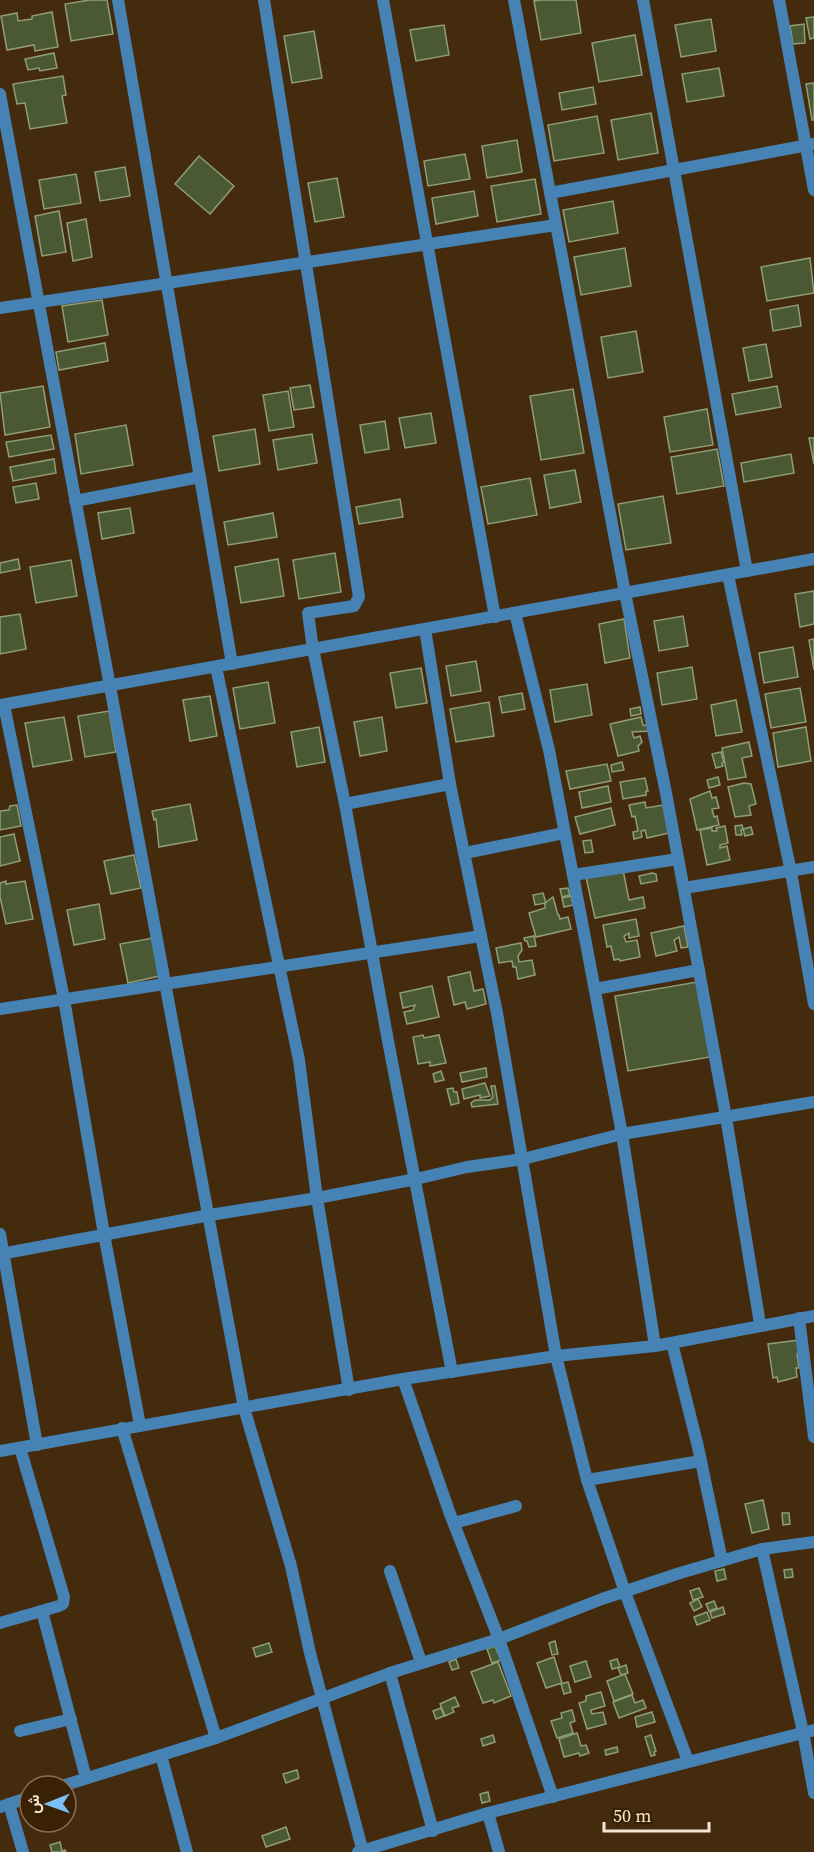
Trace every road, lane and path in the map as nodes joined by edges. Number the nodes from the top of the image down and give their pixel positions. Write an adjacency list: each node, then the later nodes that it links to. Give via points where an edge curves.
1 (118, 0): 15 (street)
2 (264, 0): 14 (street)
3 (383, 0): 13 (street)
4 (514, 0): 11 (street)
5 (643, 0): 9 (street)
6 (778, 0): 8 (street)
7 (0, 94): 16 (street)
8 (810, 145): 9 (street); 10 (street)
9 (674, 170): 11 (street); 21 (street)
10 (814, 190)
11 (550, 193): 12 (street)
12 (556, 225): 13 (street); 23 (street)
13 (427, 244): 14 (street); 25 (street)
14 (305, 262): 15 (street); 27 (street, via 359,597 354,606 308,613)
15 (167, 283): 16 (street); 18 (street)
16 (38, 302): 17 (street); 19 (street)
17 (0, 308)
18 (200, 477): 19 (street); 28 (street)
19 (75, 501): 30 (street)
20 (814, 560): 21 (street)
21 (747, 572): 22 (street)
22 (728, 575): 23 (street); 38 (street)
23 (625, 593): 24 (street); 36 (street)
24 (515, 613): 25 (street); 34 (street, via 549,750)
25 (495, 617): 26 (street)
26 (425, 629): 27 (street); 32 (street)
27 (313, 649): 28 (street); 33 (street)
28 (232, 664): 29 (street)
29 (216, 667): 30 (street); 43 (street)
30 (109, 686): 31 (street); 45 (street)
31 (2, 705): 47 (street)
32 (450, 784): 33 (street); 35 (street)
33 (345, 804): 42 (street)
34 (564, 833): 35 (street); 39 (street)
35 (465, 853): 41 (street)
36 (678, 859): 39 (street); 40 (street)
37 (814, 867): 38 (street)
38 (791, 872): 40 (street); 48 (street)
39 (573, 876): 46 (street)
40 (684, 888): 44 (street)
41 (482, 936): 42 (street); 53 (street)
42 (372, 953): 43 (street); 54 (street)
43 (279, 968): 45 (street); 55 (street, via 299,1060)
44 (699, 970): 46 (street); 51 (street)
45 (166, 984): 47 (street); 56 (street)
46 (595, 989): 52 (street)
47 (64, 999): 49 (street); 58 (street)
48 (814, 1004)
49 (0, 1009)
50 (814, 1102): 51 (street)
51 (726, 1117): 52 (street); 62 (street)
52 (622, 1134): 53 (street); 64 (street)
53 (523, 1159): 54 (street); 65 (street)
54 (416, 1179): 55 (street); 66 (street)
55 (318, 1198): 56 (street); 68 (street)
56 (210, 1215): 58 (street); 69 (street)
57 (0, 1234): 59 (street)
58 (104, 1234): 59 (street); 70 (street)
59 (2, 1254): 73 (street)
60 (814, 1316): 61 (street)
61 (799, 1318): 62 (street); 72 (street)
62 (760, 1324): 63 (street)
63 (672, 1343): 64 (street); 76 (street)
64 (655, 1346): 65 (street)
65 (556, 1356): 66 (street); 77 (street)
66 (452, 1372): 67 (street)
67 (403, 1379): 68 (street); 79 (street)
68 (348, 1390): 69 (street)
69 (244, 1408): 70 (street); 90 (street, via 291,1566)
70 (140, 1425): 71 (street)
71 (122, 1428): 73 (street); 94 (street)
72 (814, 1437)
73 (37, 1445): 74 (street)
74 (20, 1448): 75 (street); 85 (street, via 64,1597 63,1604)
75 (0, 1451)
76 (701, 1461): 77 (street); 82 (street)
77 (587, 1480): 84 (street)
78 (516, 1506): 79 (street)
79 (454, 1523): 87 (street)
80 (814, 1542): 81 (street)
81 (762, 1550): 82 (street); 93 (street)
82 (722, 1561): 84 (street)
83 (390, 1571): 88 (street)
84 (624, 1592): 87 (street); 96 (street)
85 (42, 1611): 86 (street); 91 (street)
86 (0, 1623)
87 (499, 1639): 88 (street); 100 (street)
88 (421, 1662): 89 (street)
89 (390, 1673): 90 (street); 103 (street)
90 (323, 1698): 94 (street); 106 (street)
91 (71, 1719): 92 (street); 97 (street)
92 (20, 1731)
93 (808, 1731): 96 (street); 99 (street)
94 (216, 1738): 95 (street)
95 (161, 1755): 97 (street); 105 (street)
96 (688, 1761): 100 (street)
97 (87, 1778): 98 (street)
98 (78, 1781)
99 (814, 1793)
100 (553, 1797): 102 (street)
101 (4, 1805): 104 (street)
102 (488, 1814): 103 (street); 107 (street)
103 (433, 1831): 106 (street)
104 (22, 1852)
105 (187, 1852)
106 (361, 1852)
107 (499, 1852)

